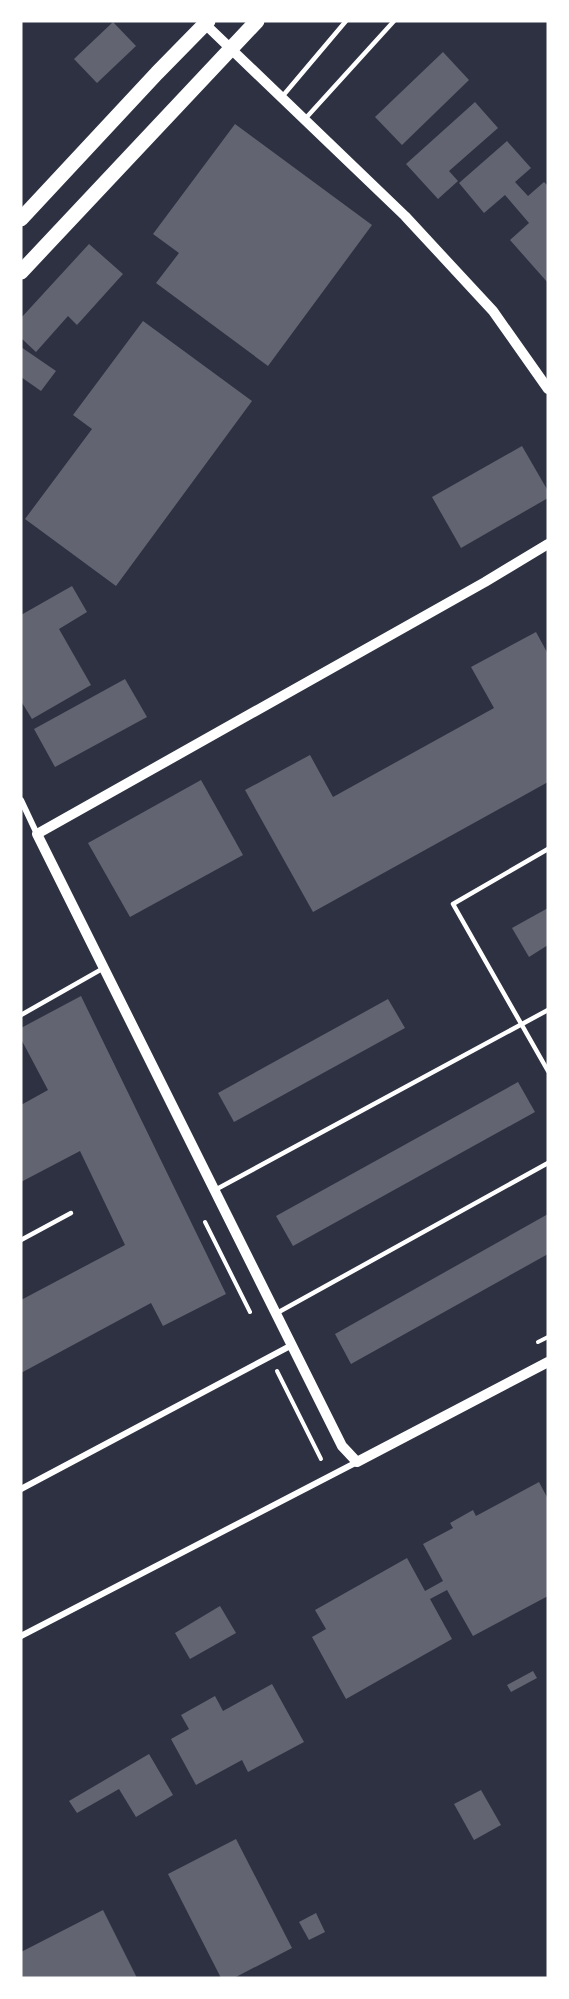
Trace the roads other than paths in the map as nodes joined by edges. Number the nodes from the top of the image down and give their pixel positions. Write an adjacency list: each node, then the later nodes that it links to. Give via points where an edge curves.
1 (257, 21): 5 (main road)
2 (346, 21): 6 (lane)
3 (394, 21): 7 (lane)
4 (206, 23): 5 (street); 8 (main road)
5 (231, 49): 6 (street); 9 (main road)
6 (281, 98): 7 (street)
7 (304, 120): 10 (street, via 405,216 493,311)
8 (21, 219)
9 (21, 272)
10 (548, 389)
11 (548, 544): 13 (street)
12 (21, 800): 13 (street)
13 (37, 834): 15 (street)
14 (548, 849): 18 (lane, via 453,904)
15 (104, 968): 17 (lane); 21 (street)
16 (548, 1010): 18 (lane)
17 (21, 1015)
18 (522, 1025): 19 (lane); 21 (lane)
19 (548, 1071)
20 (548, 1163): 24 (lane)
21 (215, 1190): 24 (street)
22 (70, 1213): 23 (lane)
23 (21, 1240)
24 (277, 1314): 25 (street)
25 (292, 1345): 27 (street, via 342,1446); 28 (street)
26 (548, 1362): 27 (street)
27 (357, 1462): 29 (street)
28 (21, 1490)
29 (21, 1636)

